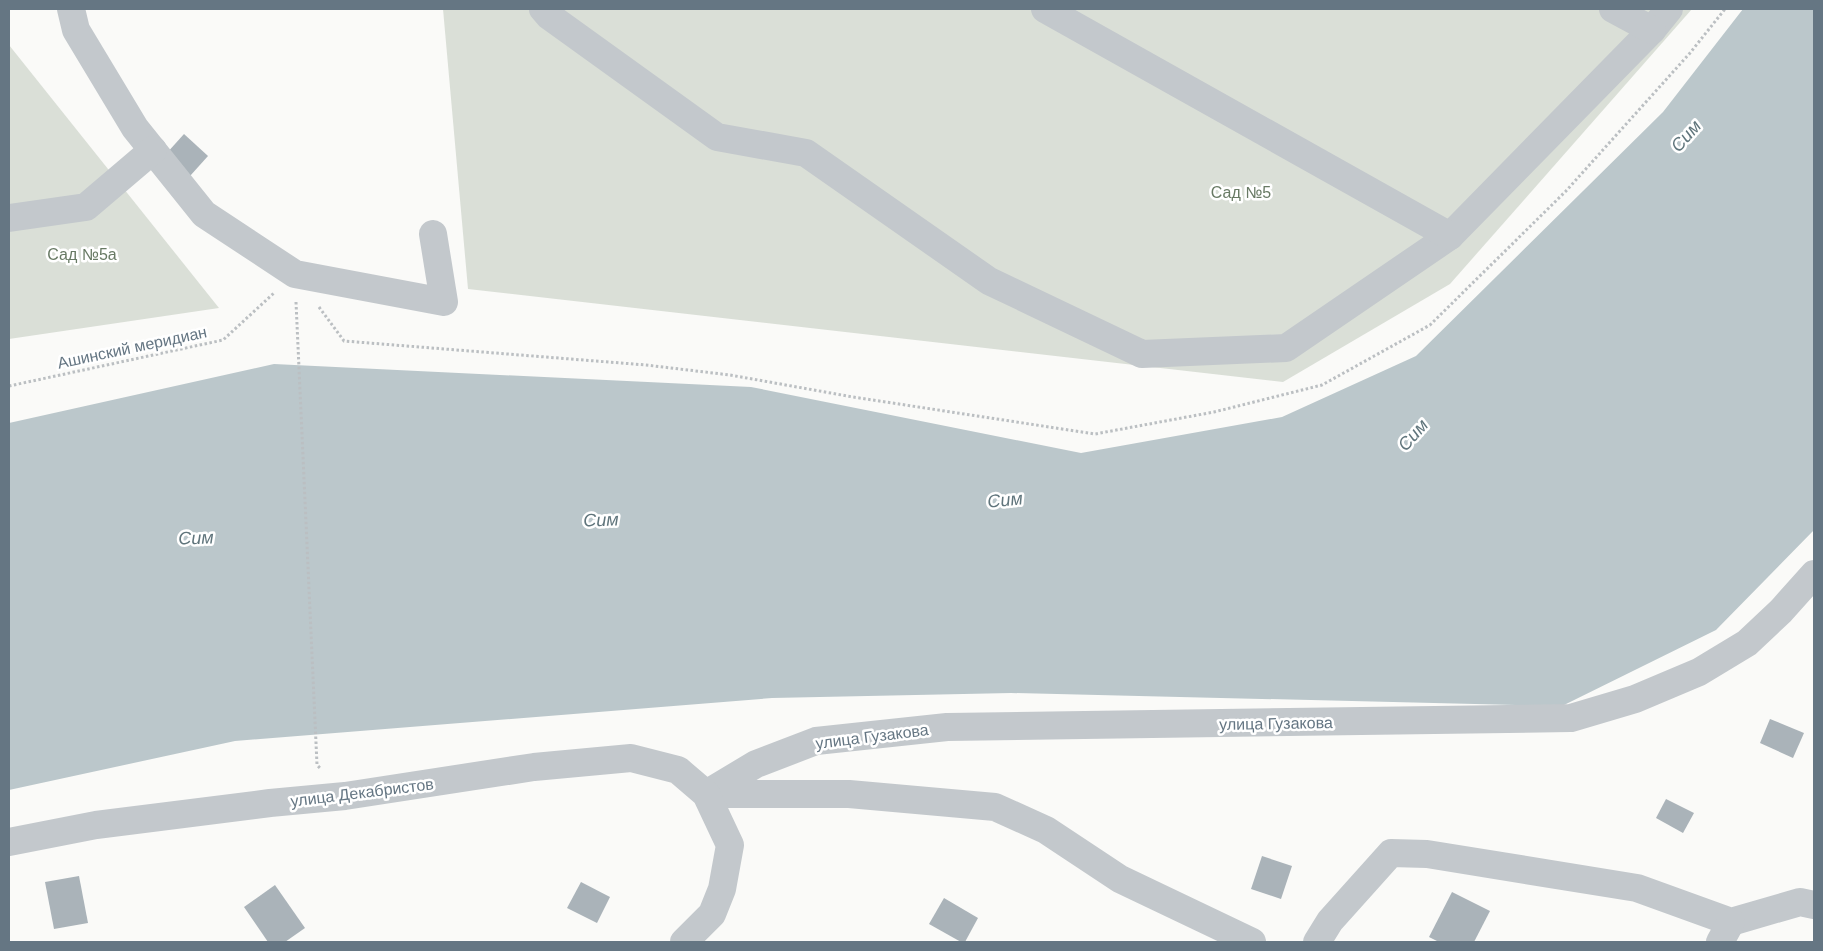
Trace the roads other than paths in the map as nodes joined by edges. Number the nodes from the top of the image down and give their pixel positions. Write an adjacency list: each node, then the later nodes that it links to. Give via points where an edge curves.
1 (71, 9): 7 (street, via 76,30 135,128)
2 (543, 9): 10 (street, via 717,137 806,153 988,281 1142,354 1286,348)
3 (1045, 9): 10 (street)
4 (1613, 9): 6 (street)
5 (1669, 9): 6 (street)
6 (1652, 30): 10 (street)
7 (153, 150): 8 (street, via 86,206); 9 (street, via 204,214 295,274 444,302)
8 (9, 218)
9 (434, 234)
10 (1450, 236)
11 (1814, 574): 12 (street, улица Гузакова, via 1748,643 1699,672 1635,698 1571,718 947,728 816,740 756,764)
12 (706, 794): 13 (street, улица Декабристов, via 678,770 631,758 534,767 345,796 96,825); 16 (street, via 730,844 722,889 712,914); 17 (street, via 849,794 995,806 1046,830 1120,879)
13 (9, 842)
14 (1814, 905): 15 (street, via 1800,902)
15 (1725, 932): 18 (street, via 1637,888 1427,854 1391,853 1330,921)
16 (684, 942)
17 (1252, 942)
18 (1317, 942)

